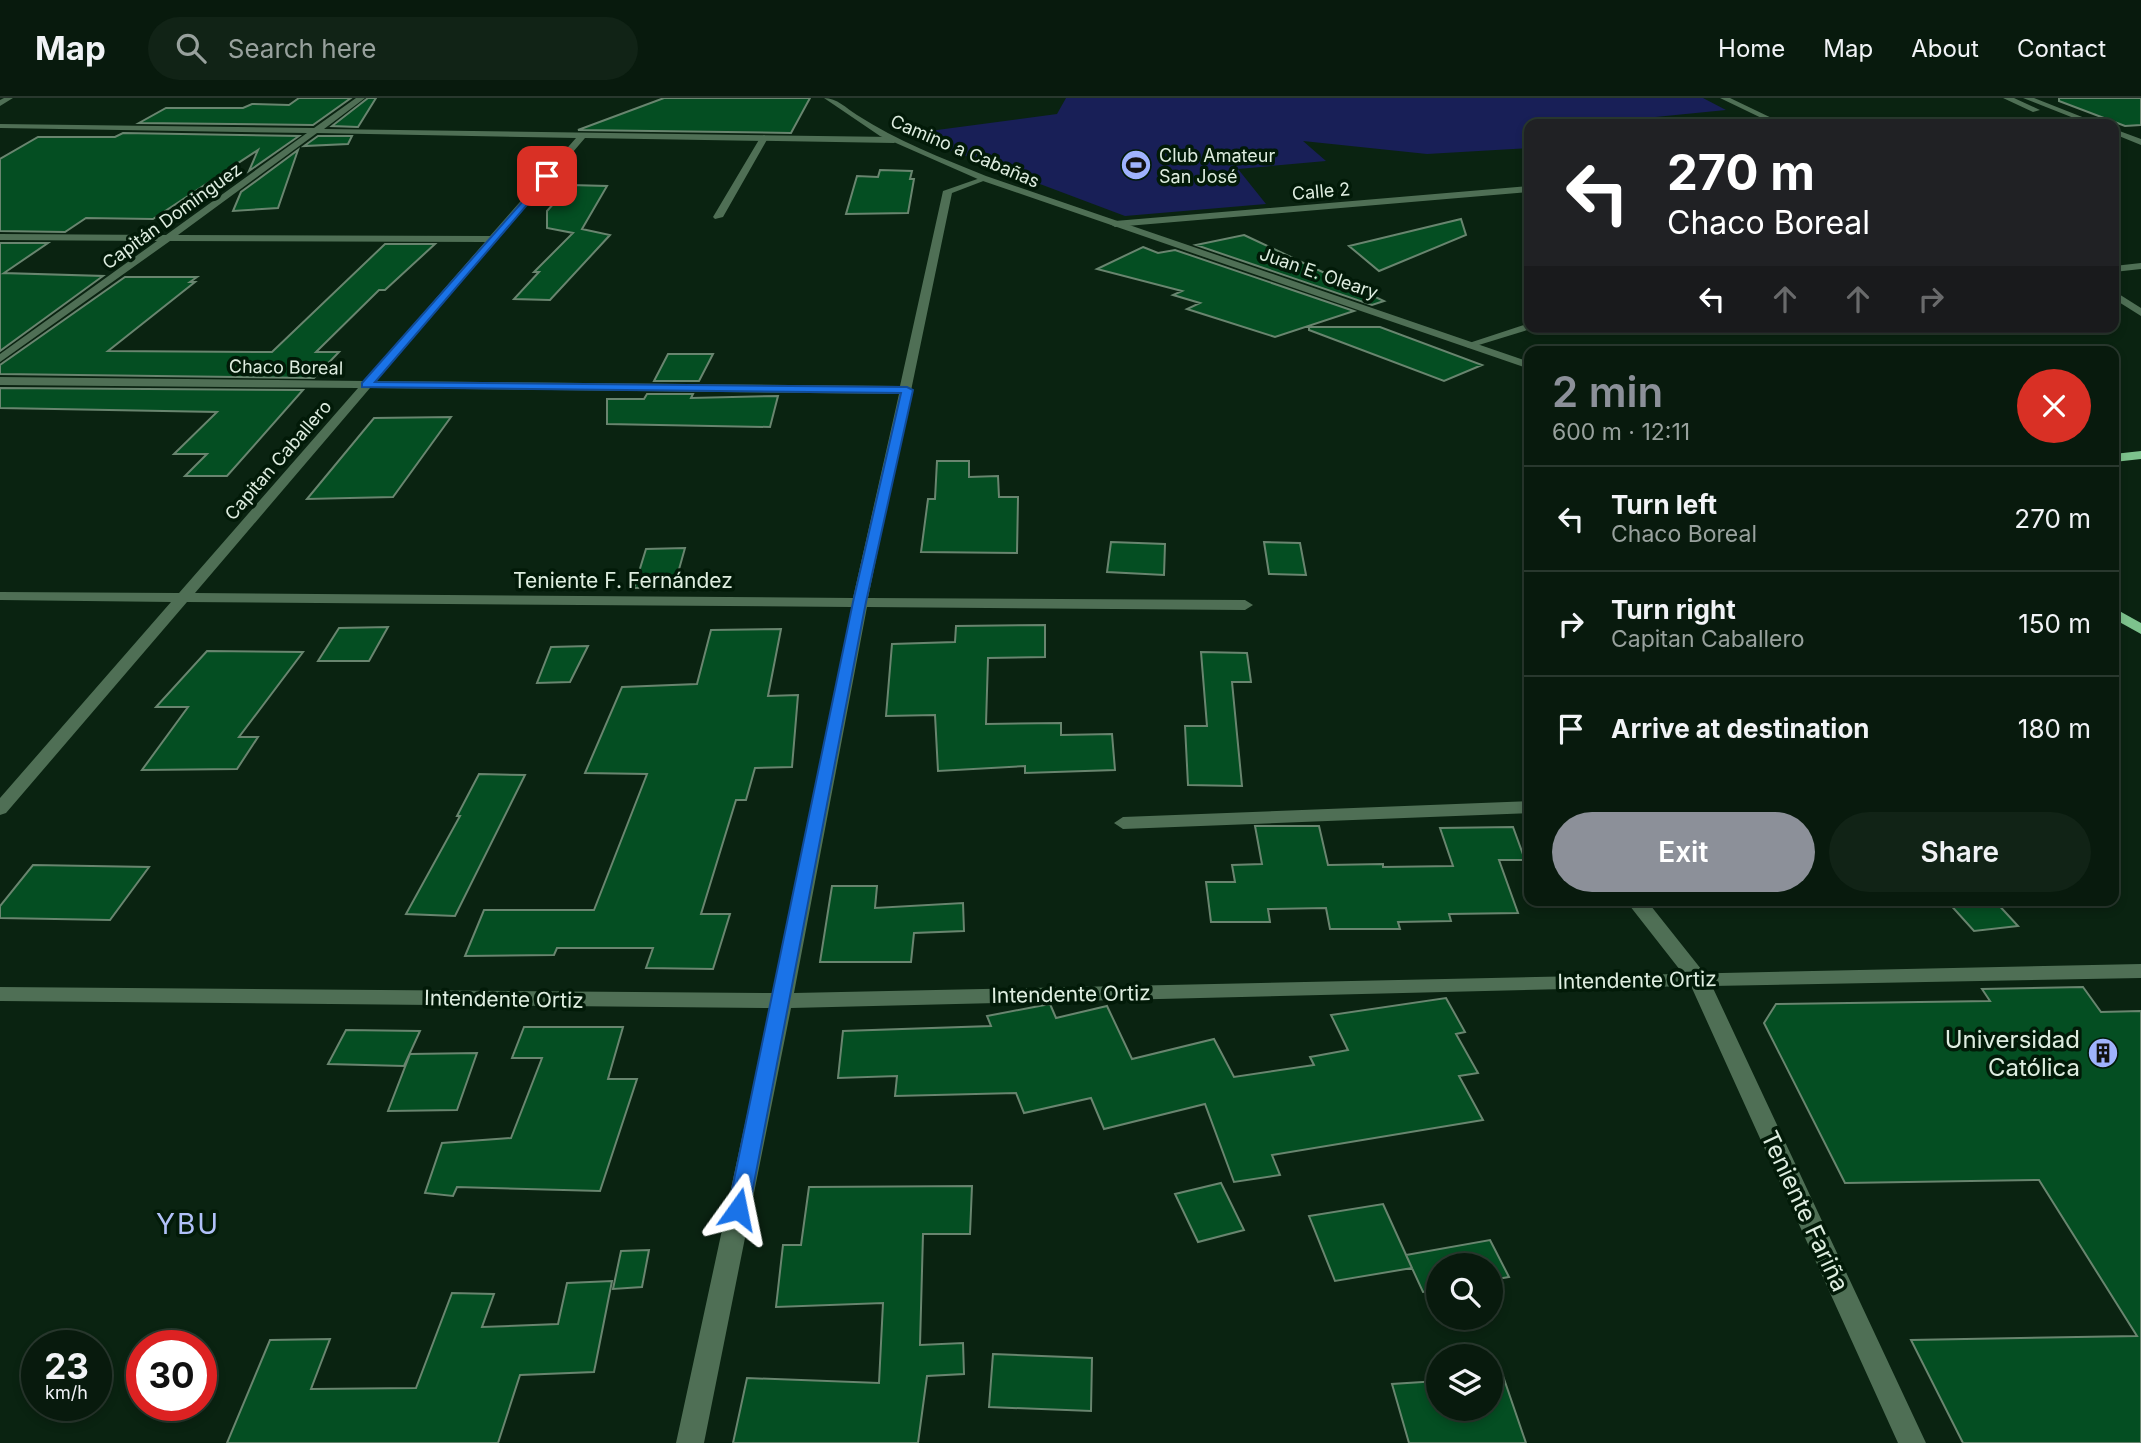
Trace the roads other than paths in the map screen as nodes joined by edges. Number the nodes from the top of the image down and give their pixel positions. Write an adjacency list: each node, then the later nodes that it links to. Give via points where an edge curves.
1 (9, 98): 7 (street)
2 (361, 98): 12 (street, Capitán Dominguez)
3 (828, 98): 16 (street, Camino a Cabañas)
4 (1724, 98): 8 (street)
5 (2007, 98): 9 (street)
6 (2027, 98): 10 (street)
7 (0, 104)
8 (1769, 119)
9 (2060, 119)
10 (2083, 119)
11 (0, 126): 12 (street)
12 (317, 131): 14 (street); 27 (street, Capitán Dominguez)
13 (2119, 133): 17 (street)
14 (583, 135): 15 (street); 28 (street, Capitan Caballero)
15 (764, 138): 16 (street); 23 (street)
16 (894, 140): 21 (street, Camino a Cabañas)
17 (2141, 142): 18 (street)
18 (2119, 143)
19 (2119, 144): 20 (street)
20 (2141, 151)
21 (983, 178): 24 (street, Camino a Cabañas); 39 (street, via 948,191)
22 (1524, 190): 25 (street, Calle 2)
23 (718, 217)
24 (1096, 219): 25 (street, Juan E. Oleary)
25 (1115, 224): 34 (street, Juan E. Oleary)
26 (0, 237): 27 (street)
27 (167, 238): 28 (street); 35 (street, Capitán Dominguez)
28 (493, 239): 38 (street, Capitan Caballero)
29 (2141, 266): 30 (street)
30 (2119, 268)
31 (2119, 298): 32 (street)
32 (2141, 313)
33 (1524, 328): 34 (street)
34 (1469, 345): 36 (street, Juan E. Oleary)
35 (0, 359)
36 (1524, 364)
37 (0, 381): 38 (street, Chaco Boreal)
38 (366, 385): 39 (street, Chaco Boreal); 43 (street, Capitan Caballero)
39 (907, 390): 44 (street)
40 (2141, 454): 41 (main road)
41 (2119, 457)
42 (0, 596): 43 (street, Teniente F. Fernández)
43 (182, 598): 44 (street, Teniente F. Fernández); 49 (street, Capitan Caballero)
44 (860, 602): 45 (street, Teniente F. Fernández); 55 (street)
45 (1245, 605)
46 (2119, 616): 47 (main road)
47 (2141, 629)
48 (1524, 807): 50 (street)
49 (0, 809)
50 (1123, 822)
51 (1640, 906): 53 (street, Teniente Fariña)
52 (2141, 971): 53 (street, Intendente Ortiz)
53 (1698, 978): 55 (street, Intendente Ortiz); 57 (street, Teniente Fariña)
54 (0, 994): 55 (street, Intendente Ortiz)
55 (782, 1001): 56 (street)
56 (690, 1443)
57 (1912, 1443)

